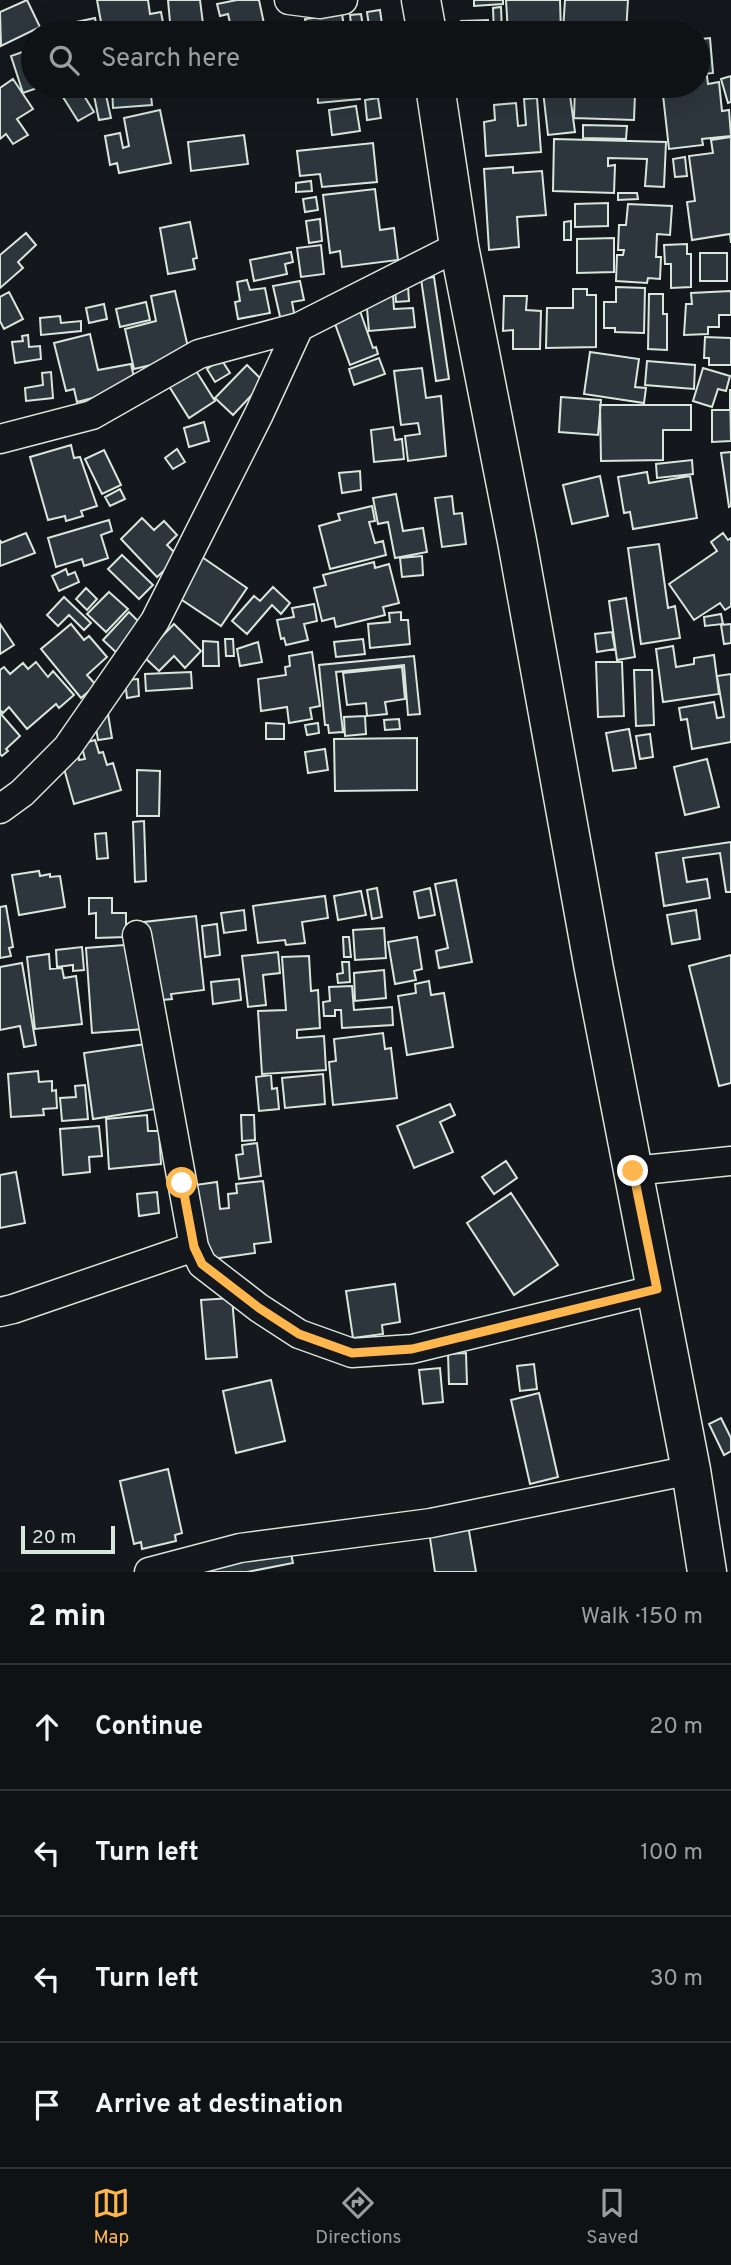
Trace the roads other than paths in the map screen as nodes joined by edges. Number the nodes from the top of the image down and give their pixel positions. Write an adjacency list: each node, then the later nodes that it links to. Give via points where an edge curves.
1 (289, 0): 2 (street, via 320,4)
2 (343, 0)
3 (421, 0): 4 (main road)
4 (424, 21)
5 (437, 98): 6 (main road)
6 (459, 246): 7 (street); 12 (main road)
7 (299, 327): 8 (street, via 199,354 92,415); 9 (street, via 155,621 67,748 22,793)
8 (0, 439)
9 (0, 808)
10 (137, 935): 13 (street)
11 (731, 1161): 12 (street)
12 (633, 1171): 14 (main road)
13 (194, 1247): 14 (street, via 202,1264 259,1308 299,1334 352,1353 412,1349); 15 (street)
14 (657, 1289): 16 (main road)
15 (0, 1311)
16 (691, 1470): 17 (street, via 431,1523 240,1548); 18 (main road)
17 (149, 1572)
18 (707, 1572)

